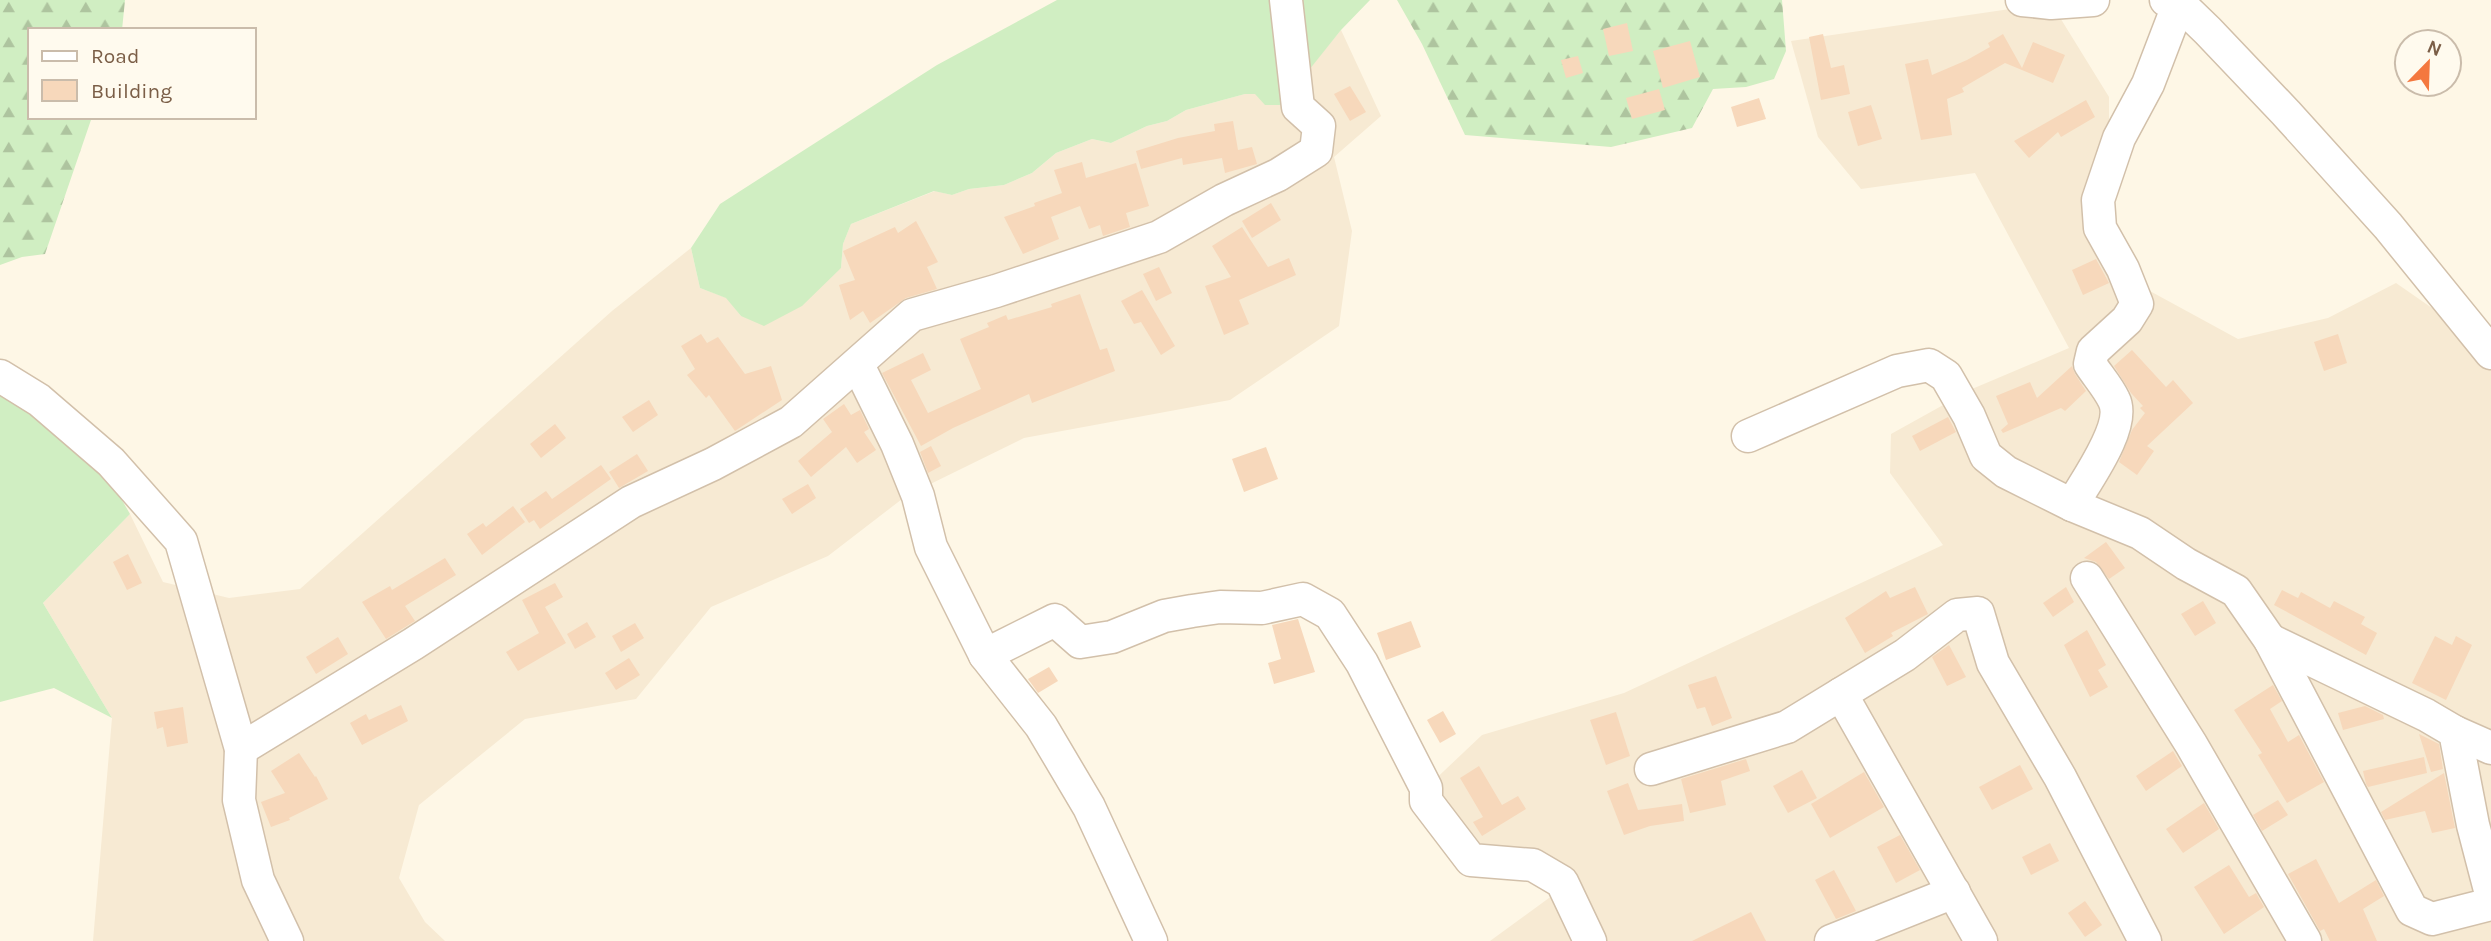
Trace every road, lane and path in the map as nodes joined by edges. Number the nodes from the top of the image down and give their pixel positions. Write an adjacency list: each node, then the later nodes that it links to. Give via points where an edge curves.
1 (1286, 0): 6 (street, via 1298,107 1319,126 1316,151 1159,237 912,315)
2 (2022, 0): 3 (street)
3 (2093, 0)
4 (2172, 2): 5 (street, via 2277,104 2388,226); 9 (street, via 2148,84 2119,138 2098,200 2099,228 2137,304 2127,320 2093,351 2090,364 2116,402 2117,418 2104,452)
5 (2491, 354)
6 (858, 365): 12 (street, via 918,496 930,547); 15 (street, via 791,422 631,502 413,644)
7 (0, 376): 15 (street, via 39,400 111,462 181,541)
8 (1748, 436): 9 (street, via 1897,371 1928,365 1946,376 1986,456 2006,472)
9 (2072, 505): 11 (street, via 2140,533 2236,591)
10 (2087, 578): 27 (street, via 2191,744)
11 (2270, 640): 14 (street); 20 (street, via 2412,910 2432,919)
12 (985, 655): 22 (street, via 1041,726 1089,807); 23 (street, via 1055,620 1080,642 1112,637 1182,612 1262,608 1303,599 1330,614 1362,663 1426,788 1426,801 1471,860 1533,865 1562,882)
13 (1841, 694): 17 (street, via 1787,727); 18 (street); 26 (street, via 1905,655 1957,615 1978,613 1993,663 2060,777)
14 (2455, 732): 16 (street); 19 (street)
15 (241, 748): 21 (street, via 242,813 258,880)
16 (2491, 748)
17 (1651, 769)
18 (1954, 892): 24 (street); 25 (street)
19 (2491, 894)
20 (2491, 904)
21 (287, 941)
22 (1151, 941)
23 (1590, 941)
24 (1831, 941)
25 (1981, 941)
26 (2145, 941)
27 (2305, 941)

